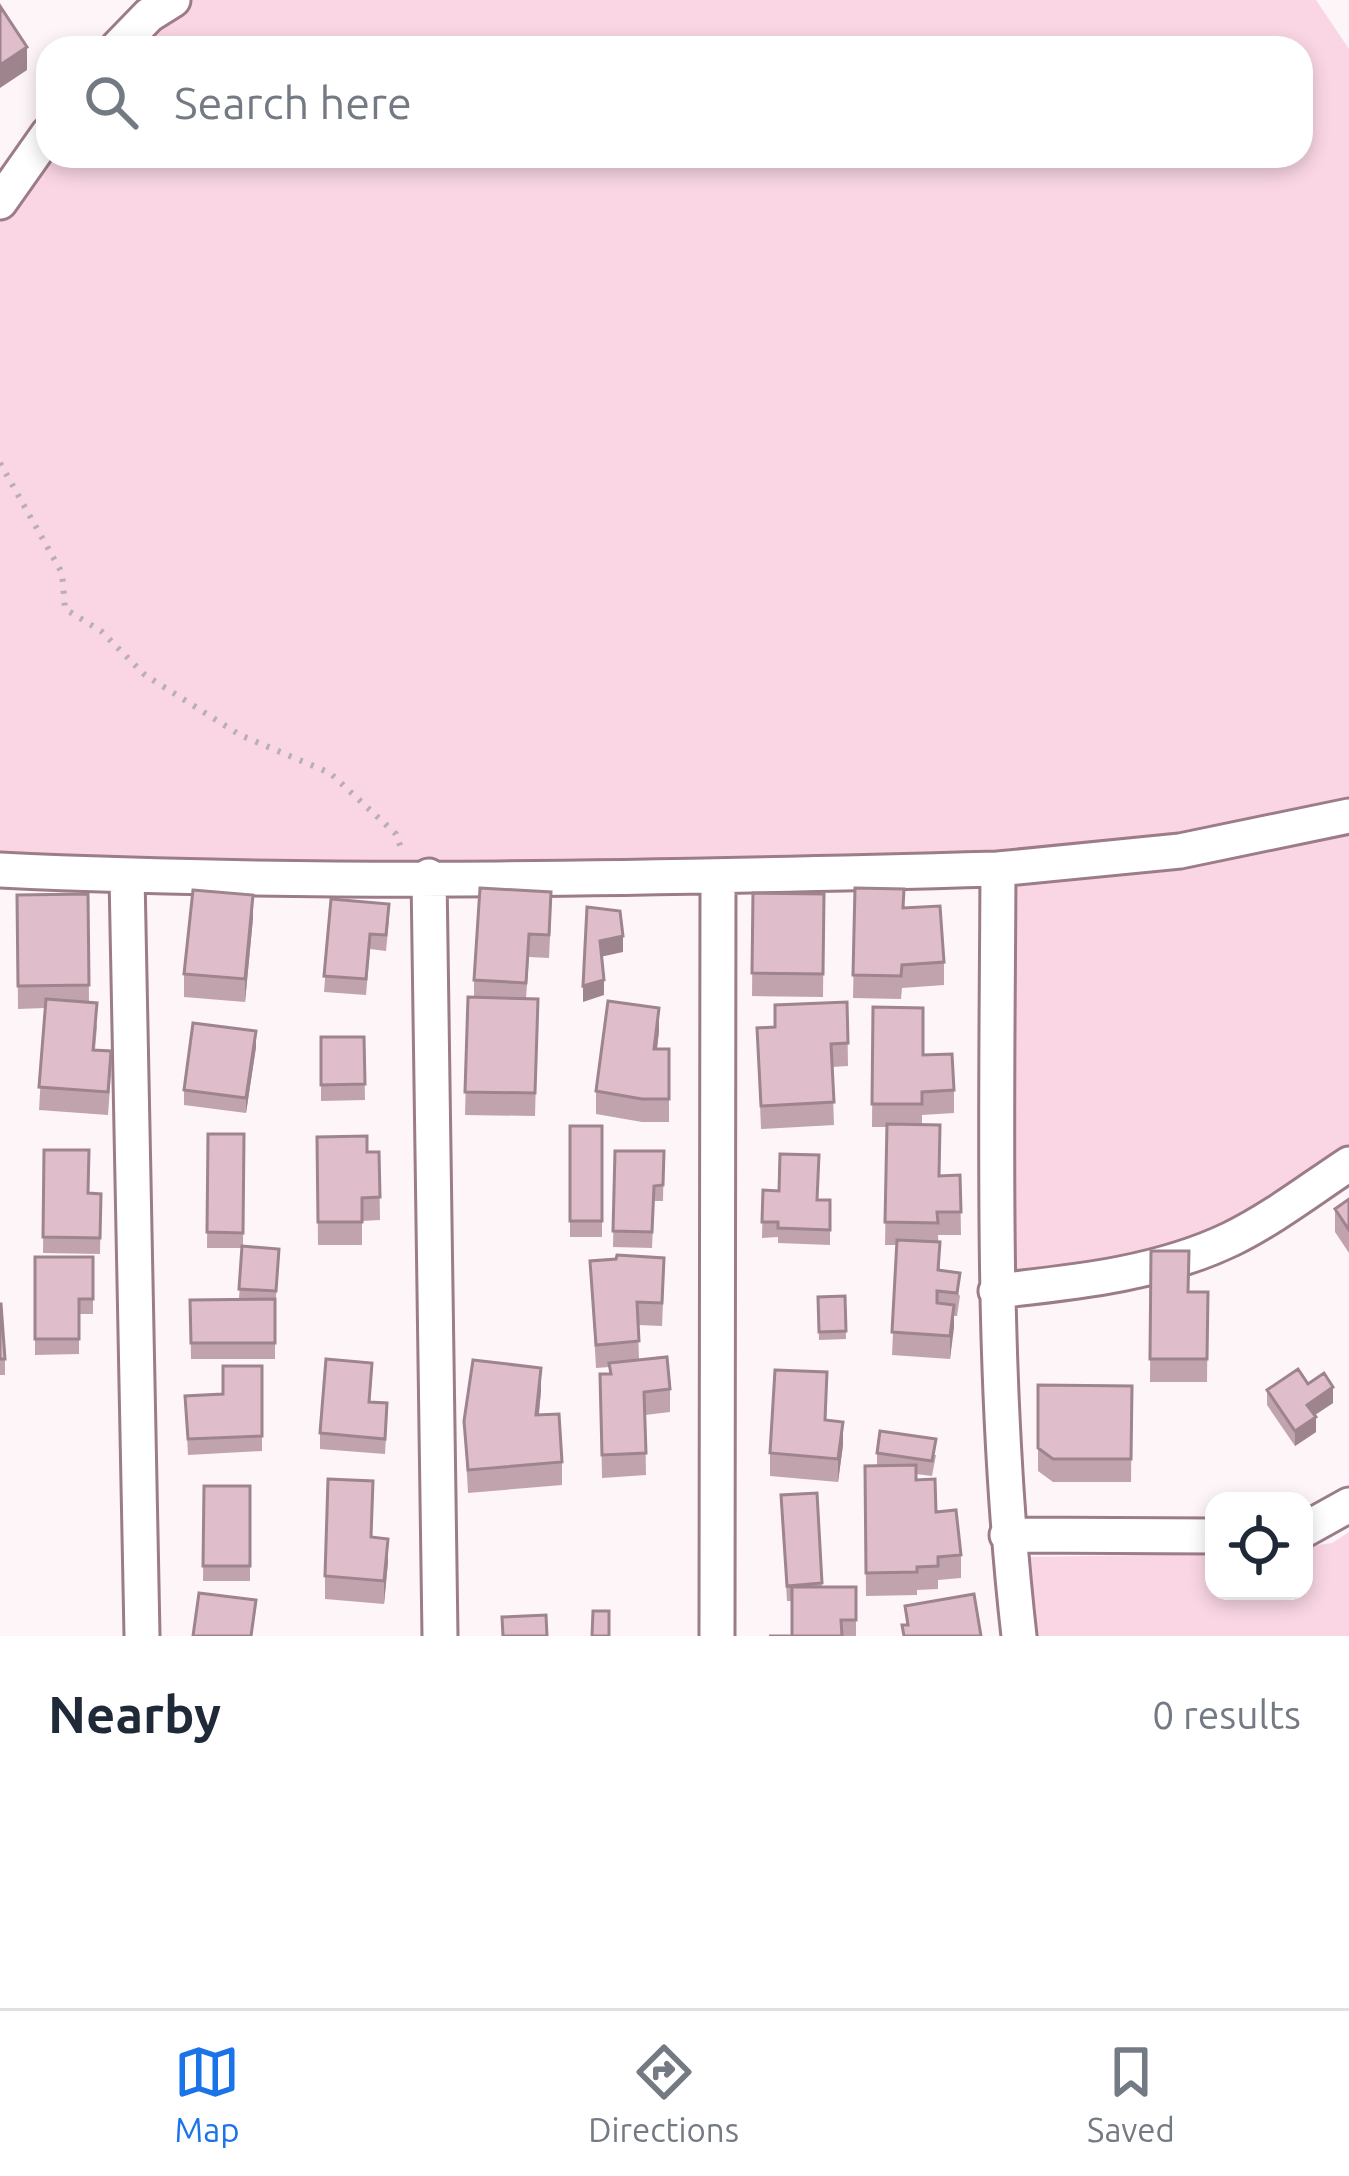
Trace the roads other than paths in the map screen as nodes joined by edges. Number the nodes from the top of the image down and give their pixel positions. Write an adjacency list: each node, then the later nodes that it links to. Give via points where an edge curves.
1 (173, 0): 2 (street)
2 (129, 36)
3 (36, 151): 4 (street)
4 (0, 202)
5 (1349, 816): 6 (street, via 1180,850)
6 (998, 869): 10 (street); 12 (street)
7 (0, 870): 8 (street)
8 (127, 876): 9 (street); 17 (street)
9 (420, 876): 10 (street); 18 (street)
10 (718, 877): 19 (street)
11 (1349, 1164): 12 (street, via 1235,1237 1184,1259)
12 (996, 1291): 15 (street)
13 (1349, 1505): 14 (street)
14 (1313, 1525)
15 (1007, 1534): 16 (street); 20 (street)
16 (1205, 1536)
17 (142, 1636)
18 (440, 1636)
19 (716, 1636)
20 (1018, 1636)

